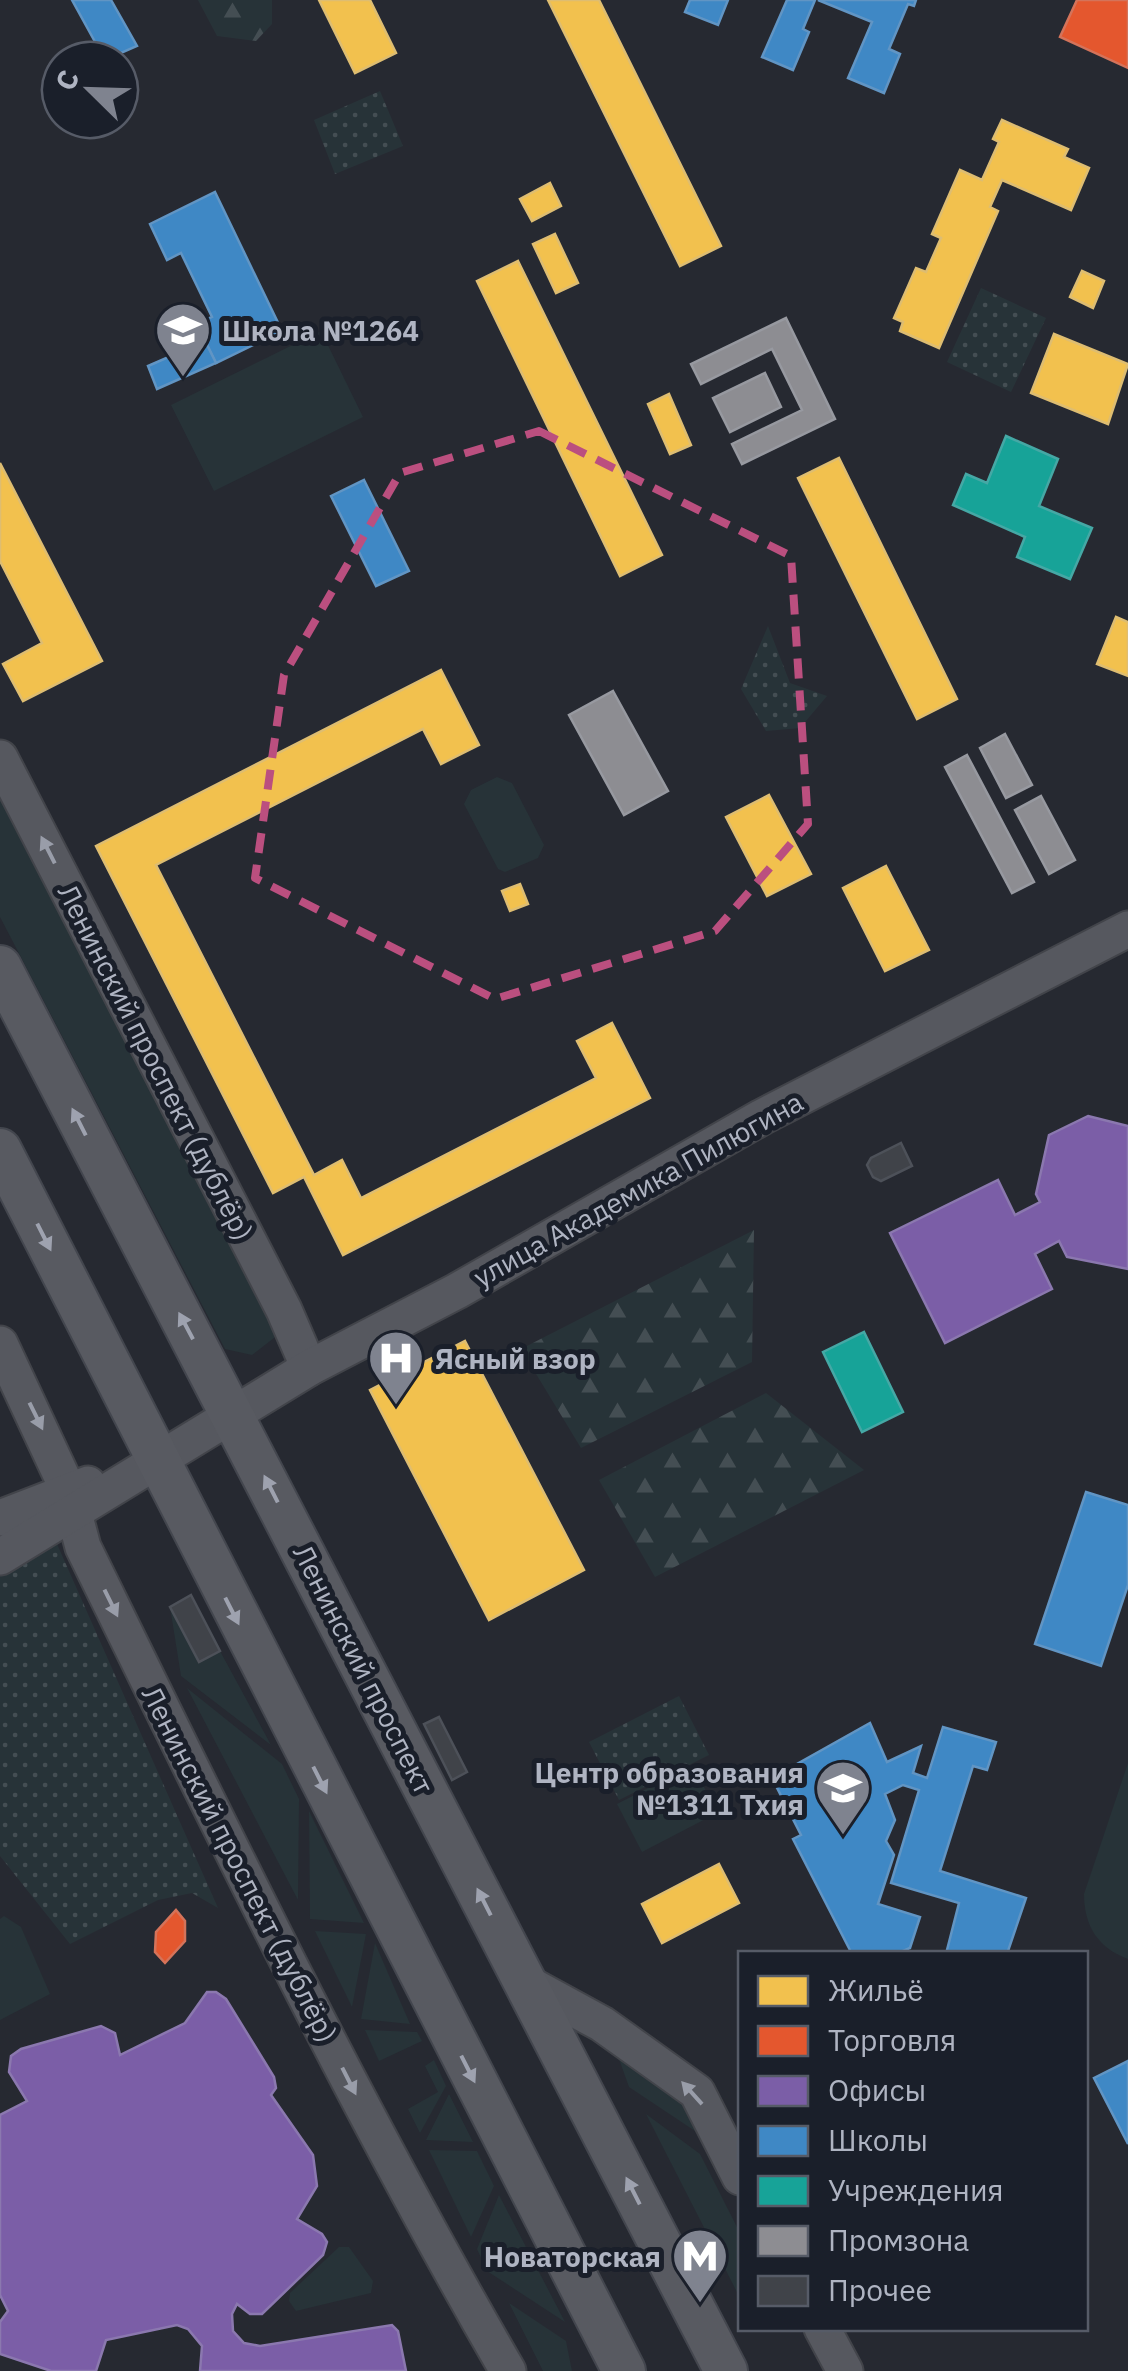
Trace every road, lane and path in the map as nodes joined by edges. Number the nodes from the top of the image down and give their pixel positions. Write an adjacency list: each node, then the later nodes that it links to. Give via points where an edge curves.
1 (0, 758): 6 (street, Ленинский проспект (дублёр), one-way to 1)
2 (1128, 929): 6 (street, улица Академика Пилюгина, via 762,1118)
3 (0, 967): 7 (main road, Ленинский проспект, one-way to 3)
4 (0, 1150): 8 (main road, one-way to 8)
5 (0, 1344): 9 (street, Ленинский проспект (дублёр), one-way to 9)
6 (310, 1368): 7 (street, улица Академика Пилюгина)
7 (231, 1412): 8 (street, улица Академика Пилюгина); 12 (main road, Ленинский проспект, one-way to 7)
8 (156, 1462): 9 (street, улица Академика Пилюгина); 16 (main road, one-way to 16)
9 (72, 1501): 10 (street); 11 (street); 15 (street, Ленинский проспект (дублёр), one-way to 15, via 83,1546 265,1919)
10 (0, 1518)
11 (0, 1557)
12 (525, 1982): 13 (street, one-way to 12, via 696,2092 602,2024); 17 (main road, Ленинский проспект, one-way to 12)
13 (738, 2173)
14 (824, 2331): 18 (street)
15 (508, 2371)
16 (624, 2371)
17 (726, 2371)
18 (845, 2371)

